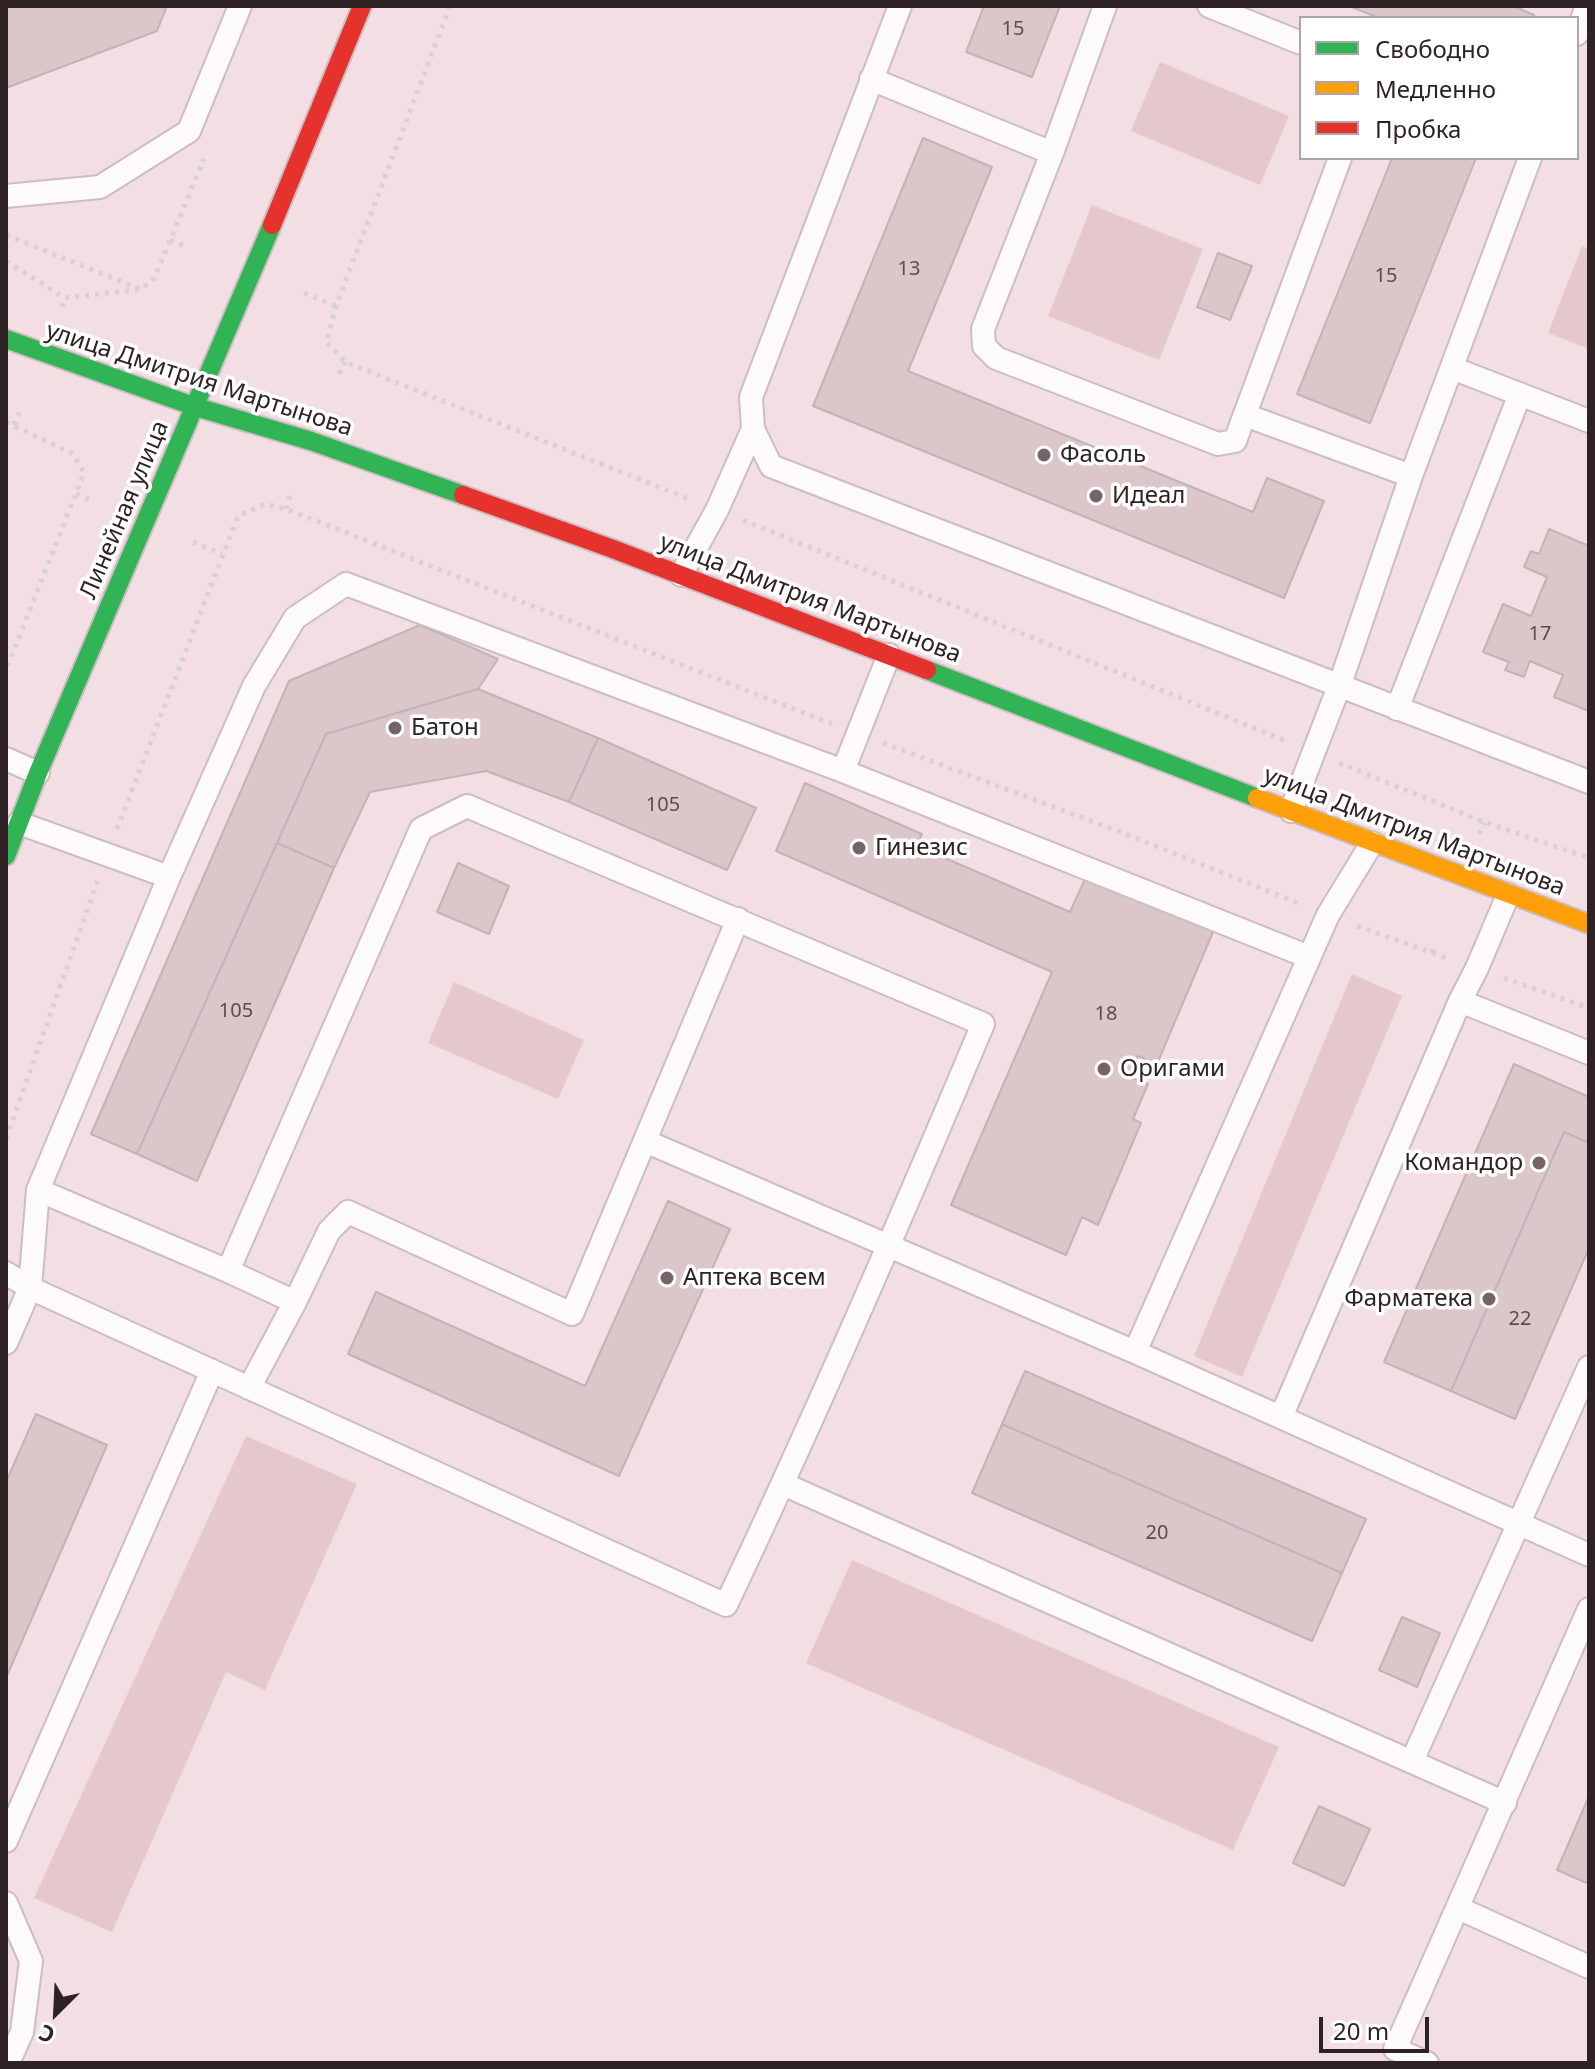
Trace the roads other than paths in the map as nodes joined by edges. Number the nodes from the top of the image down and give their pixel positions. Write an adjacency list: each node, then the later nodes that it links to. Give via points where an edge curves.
1 (240, 6): 13 (lane, via 189,131 100,187)
2 (362, 6): 17 (street, Линейная улица)
3 (900, 6): 9 (lane)
4 (1105, 6): 10 (lane)
5 (1209, 6): 8 (lane)
6 (1587, 6): 7 (lane)
7 (1579, 28)
8 (1299, 42)
9 (871, 79): 10 (lane); 20 (lane, via 751,397)
10 (1052, 153): 18 (lane, via 983,329 984,346 996,358 1218,444 1235,441)
11 (1339, 160): 18 (lane)
12 (1529, 160): 15 (lane)
13 (6, 196)
14 (6, 339): 17 (street, улица Дмитрия Мартынова)
15 (1452, 368): 16 (lane); 21 (lane)
16 (1520, 394): 19 (lane); 25 (lane)
17 (196, 407): 22 (street, улица Дмитрия Мартынова, via 311,441); 28 (street, Линейная улица)
18 (1245, 415): 21 (lane)
19 (1589, 421)
20 (753, 429): 22 (lane); 24 (lane, via 771,466)
21 (1411, 476): 24 (lane)
22 (681, 575): 23 (street, улица Дмитрия Мартынова)
23 (889, 655): 27 (lane); 30 (street, улица Дмитрия Мартынова)
24 (1340, 684): 25 (lane); 30 (lane)
25 (1397, 709): 29 (lane)
26 (6, 759): 28 (lane)
27 (843, 771): 34 (lane, via 346,584 295,618 254,686); 38 (lane)
28 (38, 773): 31 (street, Линейная улица)
29 (1589, 782)
30 (1291, 811): 32 (street, улица Дмитрия Мартынова)
31 (19, 823): 33 (street, Линейная улица); 34 (lane)
32 (1372, 843): 35 (street, улица Дмитрия Мартынова); 38 (lane)
33 (6, 856)
34 (169, 877): 42 (lane)
35 (1508, 895): 37 (street, улица Дмитрия Мартынова); 39 (lane)
36 (738, 919): 41 (lane); 43 (lane, via 983,1024); 44 (lane, via 467,806 421,829)
37 (1589, 924)
38 (1309, 957): 49 (lane)
39 (1460, 1001): 40 (lane); 53 (lane)
40 (1589, 1053)
41 (645, 1141): 43 (lane); 47 (lane, via 572,1314 348,1212 329,1231)
42 (38, 1190): 44 (lane); 46 (lane)
43 (891, 1245): 49 (lane); 54 (lane)
44 (228, 1271): 47 (lane)
45 (6, 1273): 46 (lane)
46 (30, 1288): 48 (lane); 51 (lane)
47 (295, 1302): 52 (lane)
48 (6, 1343)
49 (1135, 1352): 53 (lane)
50 (1589, 1367): 55 (lane)
51 (212, 1371): 52 (lane); 60 (lane)
52 (249, 1388): 54 (lane, via 726,1605)
53 (1281, 1417): 55 (lane)
54 (783, 1484): 58 (lane)
55 (1519, 1523): 56 (lane); 58 (lane)
56 (1589, 1555)
57 (1589, 1609): 59 (lane)
58 (1412, 1761): 59 (lane)
59 (1505, 1803): 62 (lane)
60 (6, 1841)
61 (6, 1903): 65 (lane, via 31,1961 22,2032)
62 (1458, 1908): 63 (lane); 64 (lane)
63 (1589, 1967)
64 (1389, 2056): 66 (lane)
65 (8, 2063)
66 (1427, 2063)

